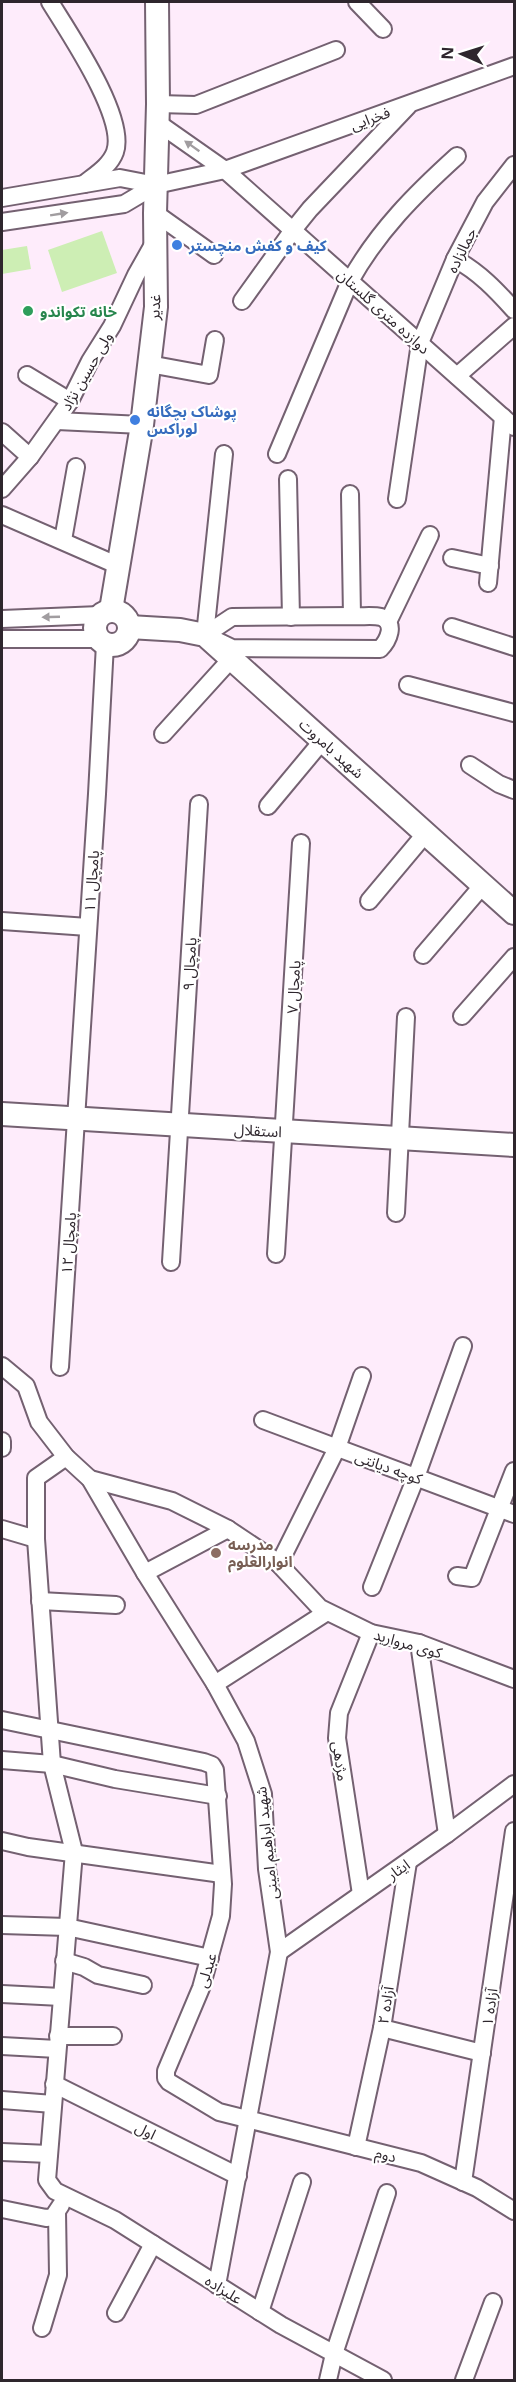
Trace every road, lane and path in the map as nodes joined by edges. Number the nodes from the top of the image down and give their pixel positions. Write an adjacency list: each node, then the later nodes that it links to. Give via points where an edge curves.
1 (50, 2): 12 (street, via 84,58 117,130 111,162)
2 (157, 2): 8 (main road, غدیر)
3 (358, 2): 4 (street)
4 (383, 29)
5 (336, 50): 8 (street, via 196,105)
6 (514, 66): 7 (street, فخرایی)
7 (411, 103): 11 (street, فخرایی); 17 (street)
8 (158, 113): 11 (street, دوازده متری گلستان, one-way to 8); 13 (main road, غدیر)
9 (457, 156): 21 (street, via 396,214)
10 (514, 165): 20 (street, جمالزاده, via 485,202)
11 (225, 170): 13 (street); 17 (street, دوازده متری گلستان)
12 (84, 184): 13 (street, via 120,178); 14 (street)
13 (156, 185): 15 (main road, غدیر); 16 (street, one-way to 13, via 124,204)
14 (2, 198)
15 (155, 213): 18 (main road, غدیر); 19 (street)
16 (2, 222)
17 (293, 230): 21 (street, دوازده متری گلستان); 22 (street)
18 (155, 242): 27 (main road, غدیر, via 156,308); 30 (street, ولی حسین نژاد)
19 (214, 255)
20 (455, 259): 23 (street, via 488,281); 26 (street, جمالزاده)
21 (350, 280): 26 (street, دوازده متری گلستان); 36 (street)
22 (242, 302)
23 (514, 310)
24 (514, 326): 29 (street)
25 (215, 340): 27 (street, via 209,375)
26 (420, 343): 29 (street, دوازده متری گلستان); 42 (street, جمالزاده)
27 (149, 364): 33 (main road, غدیر)
28 (27, 375): 30 (street)
29 (457, 376): 32 (street, دوازده متری گلستان)
30 (70, 401): 31 (street, ولی حسین نژاد)
31 (57, 421): 33 (street); 37 (street, ولی حسین نژاد)
32 (509, 422): 48 (street)
33 (142, 425): 47 (main road, غدیر)
34 (2, 432): 37 (street)
35 (224, 454): 57 (street)
36 (277, 454)
37 (30, 457): 40 (street, ولی حسین نژاد)
38 (76, 467): 45 (street)
39 (288, 479): 51 (street)
40 (2, 489)
41 (350, 494): 52 (street)
42 (397, 499)
43 (2, 515): 45 (street)
44 (430, 535): 54 (street)
45 (63, 540): 47 (street)
46 (452, 558): 48 (street)
47 (119, 566): 50 (main road, غدیر)
48 (490, 566): 49 (street)
49 (488, 583)
50 (105, 613): 53 (street, one-way to 53); 55 (main road, via 124,615); 59 (main road, via 95,622 95,631)
51 (291, 616): 52 (street); 57 (street, via 232,617)
52 (352, 616): 54 (street, via 382,617)
53 (2, 619)
54 (388, 622): 57 (street, via 388,641 380,649 232,648)
55 (129, 627): 57 (main road); 59 (main road, via 122,642 113,645)
56 (452, 627): 60 (street)
57 (205, 635): 61 (main road, شهید بامروت)
58 (2, 639): 59 (street)
59 (102, 641): 76 (street, پامچال ۱۱)
60 (514, 647)
61 (232, 658): 64 (street); 65 (main road, شهید بامروت)
62 (408, 685): 63 (street)
63 (514, 713)
64 (163, 734)
65 (323, 740): 69 (street); 70 (main road, شهید بامروت)
66 (470, 765): 67 (street)
67 (514, 790)
68 (199, 804): 83 (street, پامچال ۹)
69 (268, 806)
70 (426, 833): 72 (main road, شهید بامروت); 73 (street)
71 (301, 843): 84 (street, پامچال ۷)
72 (483, 885): 74 (main road, شهید بامروت); 77 (street)
73 (369, 901)
74 (514, 914)
75 (2, 921): 76 (street)
76 (88, 927): 82 (street, پامچال ۱۱)
77 (423, 955)
78 (514, 957): 79 (street)
79 (462, 1016)
80 (406, 1017): 85 (street)
81 (2, 1114): 82 (main road, استقلال)
82 (76, 1119): 83 (main road, استقلال); 92 (street, پامچال ۱۲)
83 (179, 1125): 84 (main road, استقلال); 89 (street, پامچال ۹)
84 (284, 1131): 85 (main road, استقلال); 88 (street, پامچال ۷)
85 (400, 1138): 86 (main road, استقلال); 87 (street)
86 (514, 1144)
87 (396, 1213)
88 (276, 1254)
89 (171, 1262)
90 (463, 1346): 100 (street)
91 (2, 1366): 98 (street, شهید ابراهیم امینی, via 26,1386 39,1422)
92 (60, 1367)
93 (362, 1376): 97 (street)
94 (263, 1420): 97 (street, کوچه دیانتی)
95 (2, 1441): 96 (street)
96 (2, 1448)
97 (337, 1448): 100 (street, کوچه دیانتی); 106 (street)
98 (66, 1457): 101 (street, شهید ابراهیم امینی); 105 (street, via 36,1478)
99 (514, 1471): 102 (street)
100 (416, 1477): 102 (street, کوچه دیانتی); 109 (street)
101 (90, 1479): 104 (street, کوی مروارید, via 172,1501); 107 (street, شهید ابراهیم امینی)
102 (507, 1511): 108 (street, via 472,1578)
103 (2, 1529): 105 (street)
104 (228, 1529): 106 (street, کوی مروارید); 107 (street)
105 (36, 1539): 110 (street)
106 (279, 1564): 112 (street, کوی مروارید)
107 (145, 1573): 116 (street, شهید ابراهیم امینی)
108 (457, 1576)
109 (372, 1587)
110 (40, 1601): 111 (street); 118 (street)
111 (116, 1605)
112 (327, 1612): 113 (street, کوی مروارید); 116 (street)
113 (371, 1633): 114 (street, کوی مروارید); 129 (street, مژدهی, via 337,1727)
114 (419, 1642): 115 (street, کوی مروارید); 124 (street)
115 (514, 1679)
116 (215, 1684): 132 (street, شهید ابراهیم امینی, via 246,1741 263,1794 267,1869)
117 (2, 1720): 118 (street)
118 (49, 1730): 120 (street); 122 (street, عبدلی, via 212,1765)
119 (2, 1760): 120 (street)
120 (52, 1764): 122 (street); 126 (street)
121 (514, 1784): 124 (street, ایثار)
122 (218, 1796): 128 (street, عبدلی)
123 (514, 1831): 142 (street, آزاده ۱)
124 (447, 1834): 127 (street, ایثار)
125 (2, 1841): 126 (street)
126 (74, 1852): 128 (street); 131 (street)
127 (408, 1862): 129 (street, ایثار); 138 (street, آزاده ۲)
128 (222, 1874): 133 (street, عبدلی, via 221,1916)
129 (361, 1894): 132 (street, ایثار)
130 (2, 1925): 131 (street)
131 (67, 1927): 133 (street); 134 (street)
132 (279, 1952): 146 (street, شهید ابراهیم امینی)
133 (210, 1958): 146 (street, عبدلی, via 166,2078 219,2112)
134 (64, 1961): 135 (street, via 98,1975); 137 (street)
135 (143, 1985)
136 (2, 1994): 137 (street)
137 (61, 1997): 140 (street)
138 (382, 2028): 142 (street); 147 (street, آزاده ۲)
139 (113, 2036): 140 (street)
140 (57, 2042): 141 (street); 143 (street)
141 (2, 2046)
142 (482, 2053): 152 (street, آزاده ۱)
143 (54, 2084): 145 (street); 150 (street, اول)
144 (2, 2100): 145 (street)
145 (53, 2104): 149 (street)
146 (248, 2120): 147 (street, دوم); 150 (street, شهید ابراهیم امینی)
147 (356, 2147): 152 (street, دوم, via 421,2163)
148 (2, 2152): 149 (street)
149 (49, 2154): 154 (street, via 47,2180)
150 (237, 2176): 159 (street, شهید ابراهیم امینی)
151 (302, 2182): 161 (street)
152 (463, 2182): 156 (street, دوم)
153 (387, 2193): 164 (street)
154 (61, 2194): 157 (street); 158 (street, علیزاده)
155 (2, 2209): 157 (street, via 46,2218)
156 (514, 2211)
157 (57, 2212): 163 (street, via 58,2275)
158 (153, 2244): 159 (street, علیزاده); 162 (street)
159 (218, 2285): 161 (street, علیزاده)
160 (493, 2302): 167 (street)
161 (260, 2312): 164 (street, علیزاده)
162 (116, 2313)
163 (42, 2328)
164 (334, 2354): 165 (street); 166 (street, علیزاده)
165 (328, 2380)
166 (383, 2380)
167 (465, 2380)

